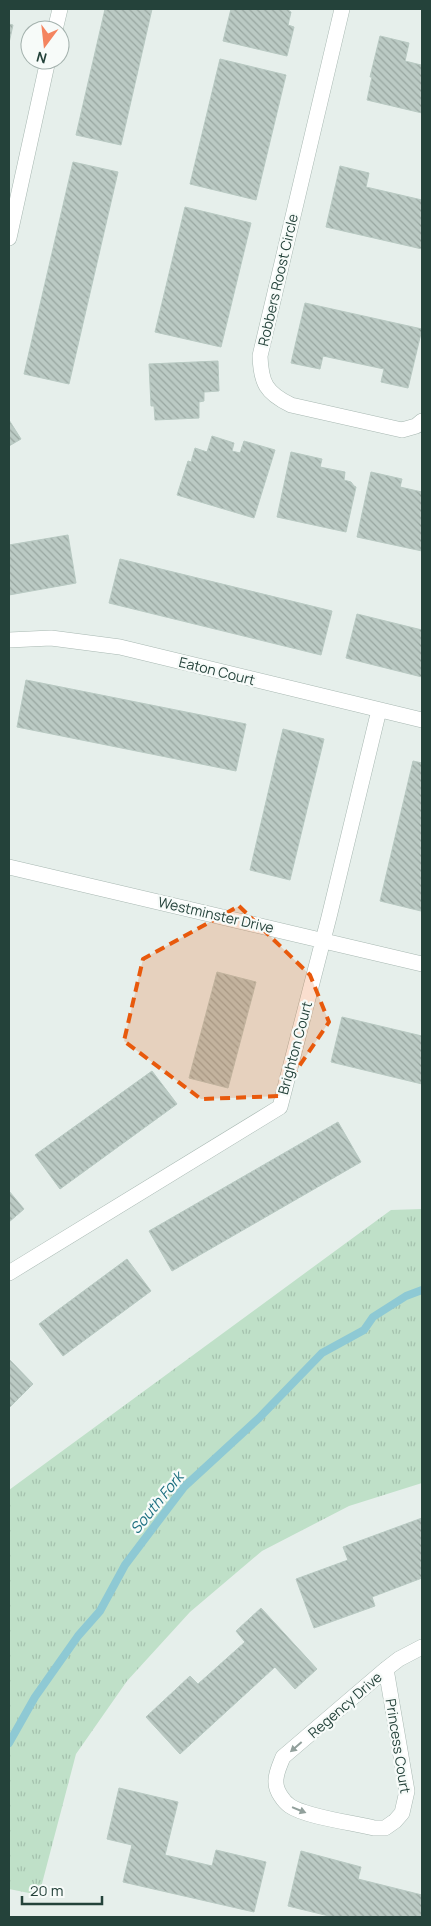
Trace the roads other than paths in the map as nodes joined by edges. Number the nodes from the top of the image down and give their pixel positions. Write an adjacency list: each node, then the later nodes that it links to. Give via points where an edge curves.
1 (342, 9): 4 (street, Robbers Roost Circle, via 260,356 260,373 265,386 276,398 290,405 402,430)
2 (46, 70): 3 (street)
3 (9, 238)
4 (422, 421)
5 (9, 640): 6 (street, Eaton Court, via 50,638 120,647)
6 (379, 710): 7 (street, Eaton Court); 9 (street, Brighton Court)
7 (422, 720)
8 (9, 867): 9 (street, Westminster Drive)
9 (323, 940): 10 (street, Westminster Drive); 11 (street, Brighton Court, via 280,1106)
10 (422, 964)
11 (9, 1273)
12 (422, 1647): 13 (street, Regency Drive)
13 (386, 1669): 14 (street, Regency Drive, one-way to 14, via 283,1757); 14 (street, Princess Court, one-way to 13, via 276,1784 282,1797 290,1806 303,1812 374,1828 385,1828 395,1822 402,1813 407,1791)
14 (277, 1772)

